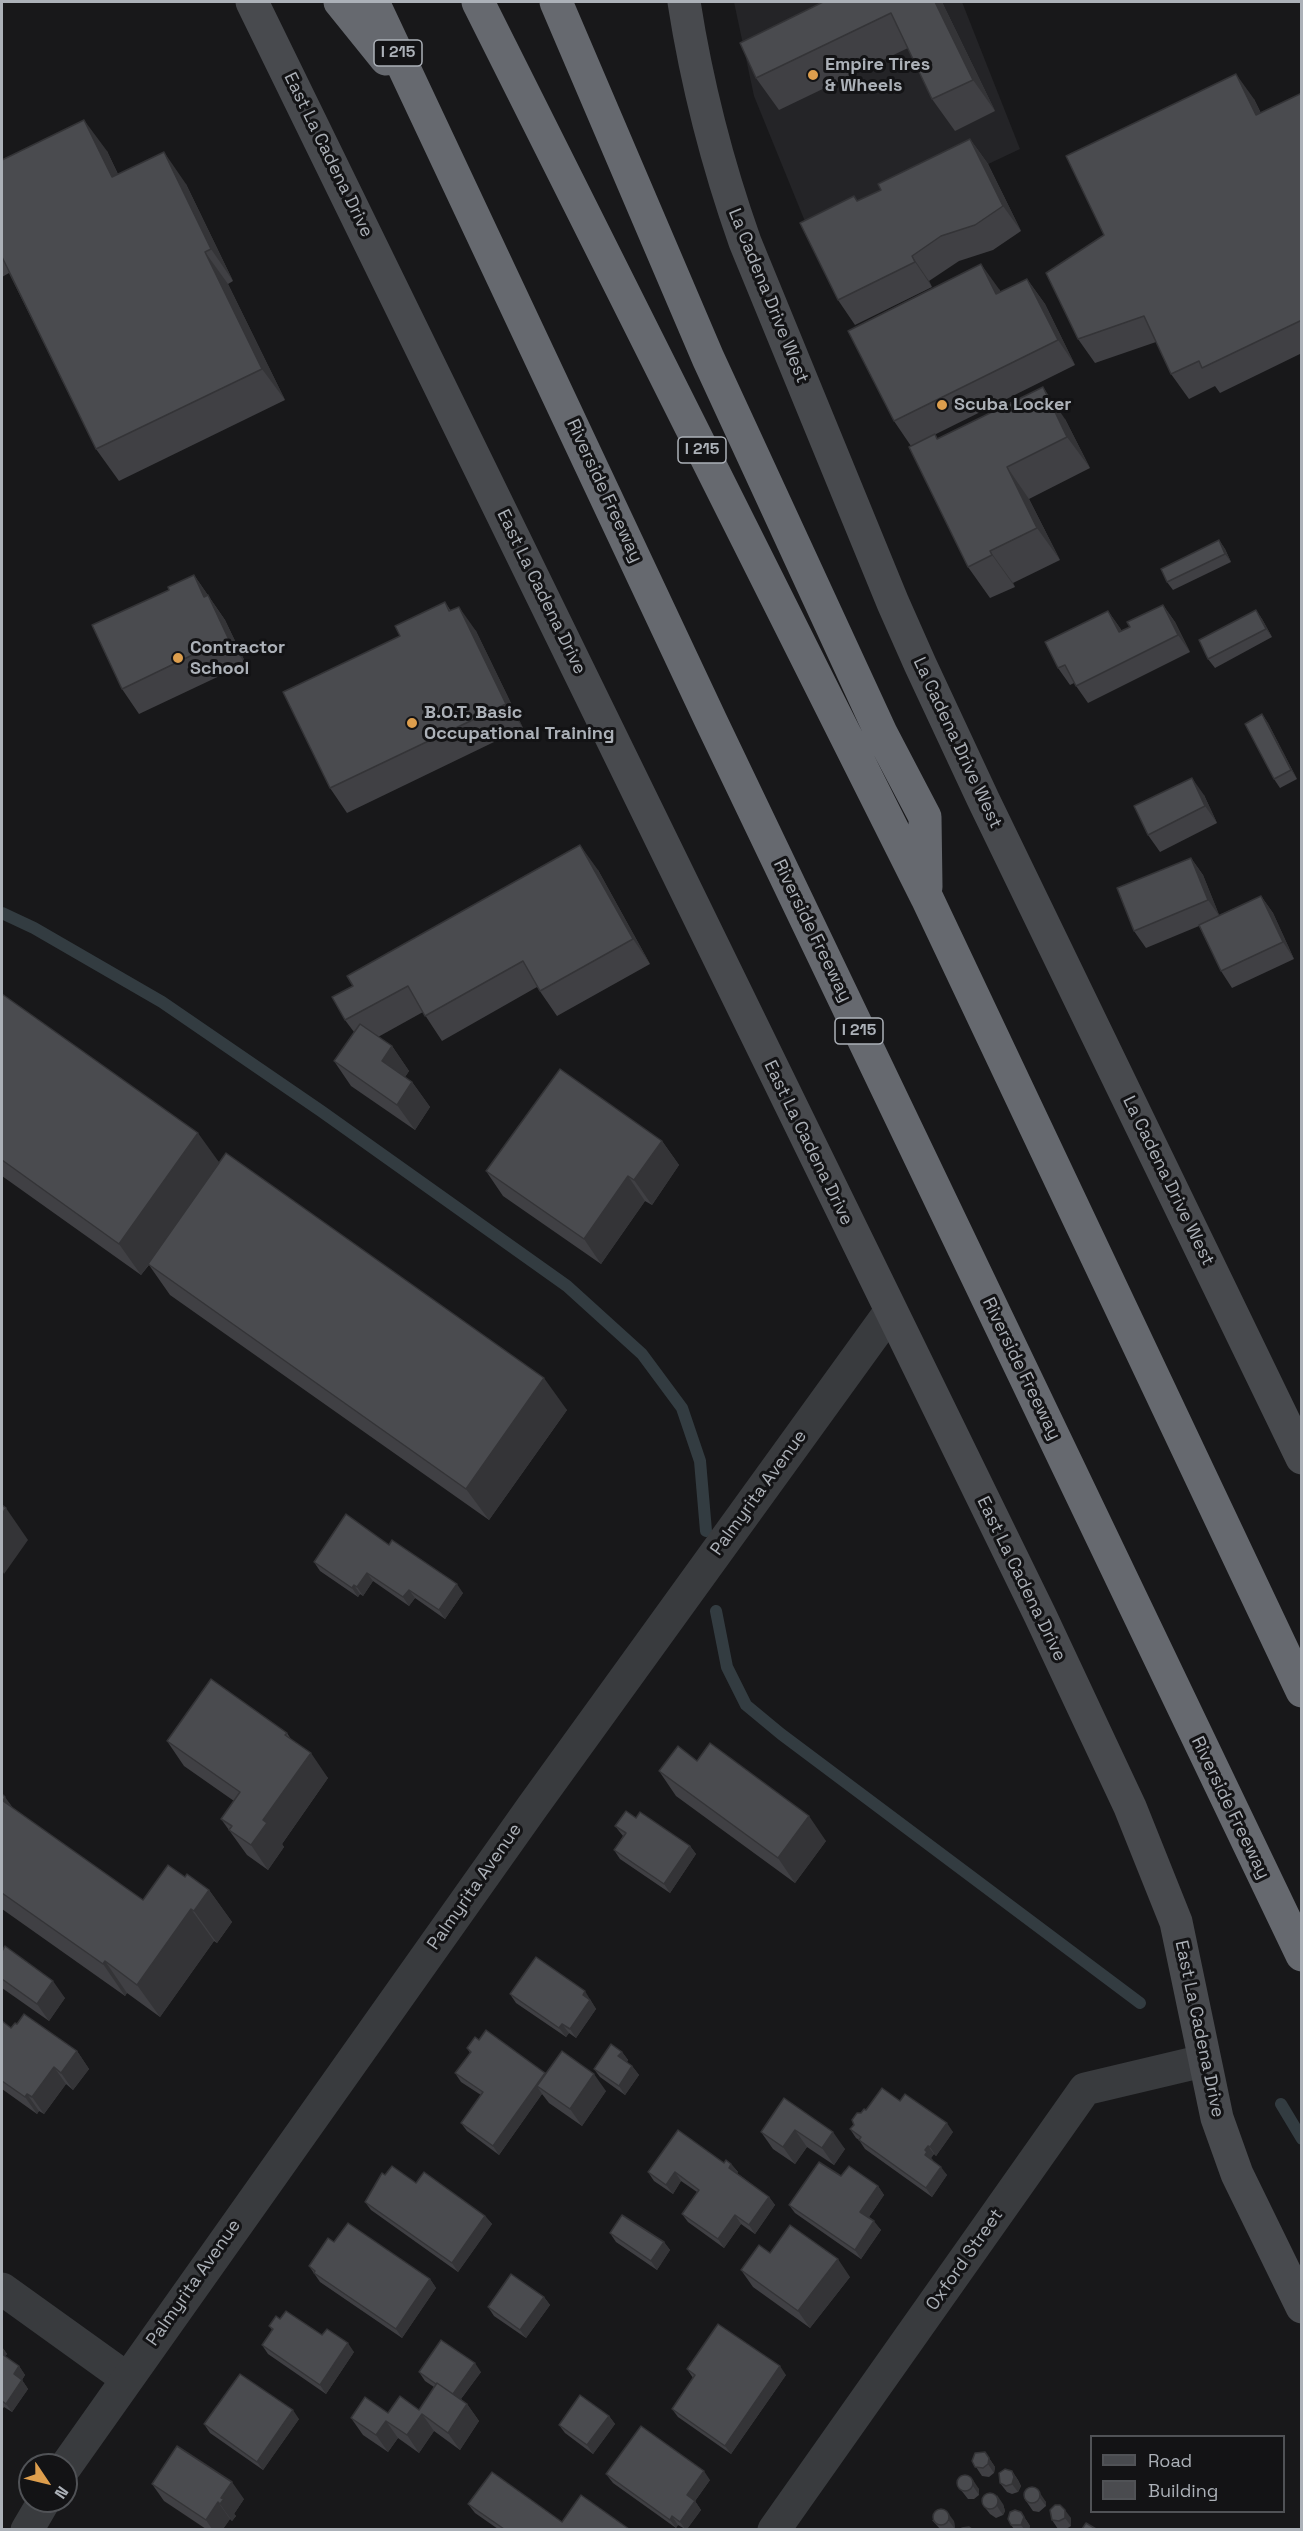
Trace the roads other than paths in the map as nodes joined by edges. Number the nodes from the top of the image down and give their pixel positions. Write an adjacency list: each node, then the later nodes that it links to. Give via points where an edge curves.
1 (252, 2): 9 (main road, East La Cadena Drive)
2 (340, 2): 7 (highway)
3 (373, 2): 7 (highway, Riverside Freeway / I 215)
4 (478, 2): 8 (highway, I 215)
5 (556, 2): 8 (highway, via 713,369 880,733 925,817)
6 (684, 2): 10 (main road, La Cadena Drive West, via 711,138 726,189 893,603 982,799)
7 (422, 105): 12 (highway, Riverside Freeway / I 215)
8 (927, 898): 11 (highway, I 215)
9 (890, 1312): 13 (main road, East La Cadena Drive, via 1130,1807 1176,1922); 16 (street, Palmyrita Avenue)
10 (1302, 1458)
11 (1302, 1691)
12 (1302, 1955)
13 (1203, 2061): 15 (main road, East La Cadena Drive, via 1217,2118 1237,2174); 20 (street, Oxford Street, via 1085,2088)
14 (2, 2289): 16 (street)
15 (1302, 2307)
16 (126, 2378): 17 (street, Palmyrita Avenue)
17 (75, 2453)
18 (37, 2513): 19 (street)
19 (27, 2529)
20 (774, 2529)

